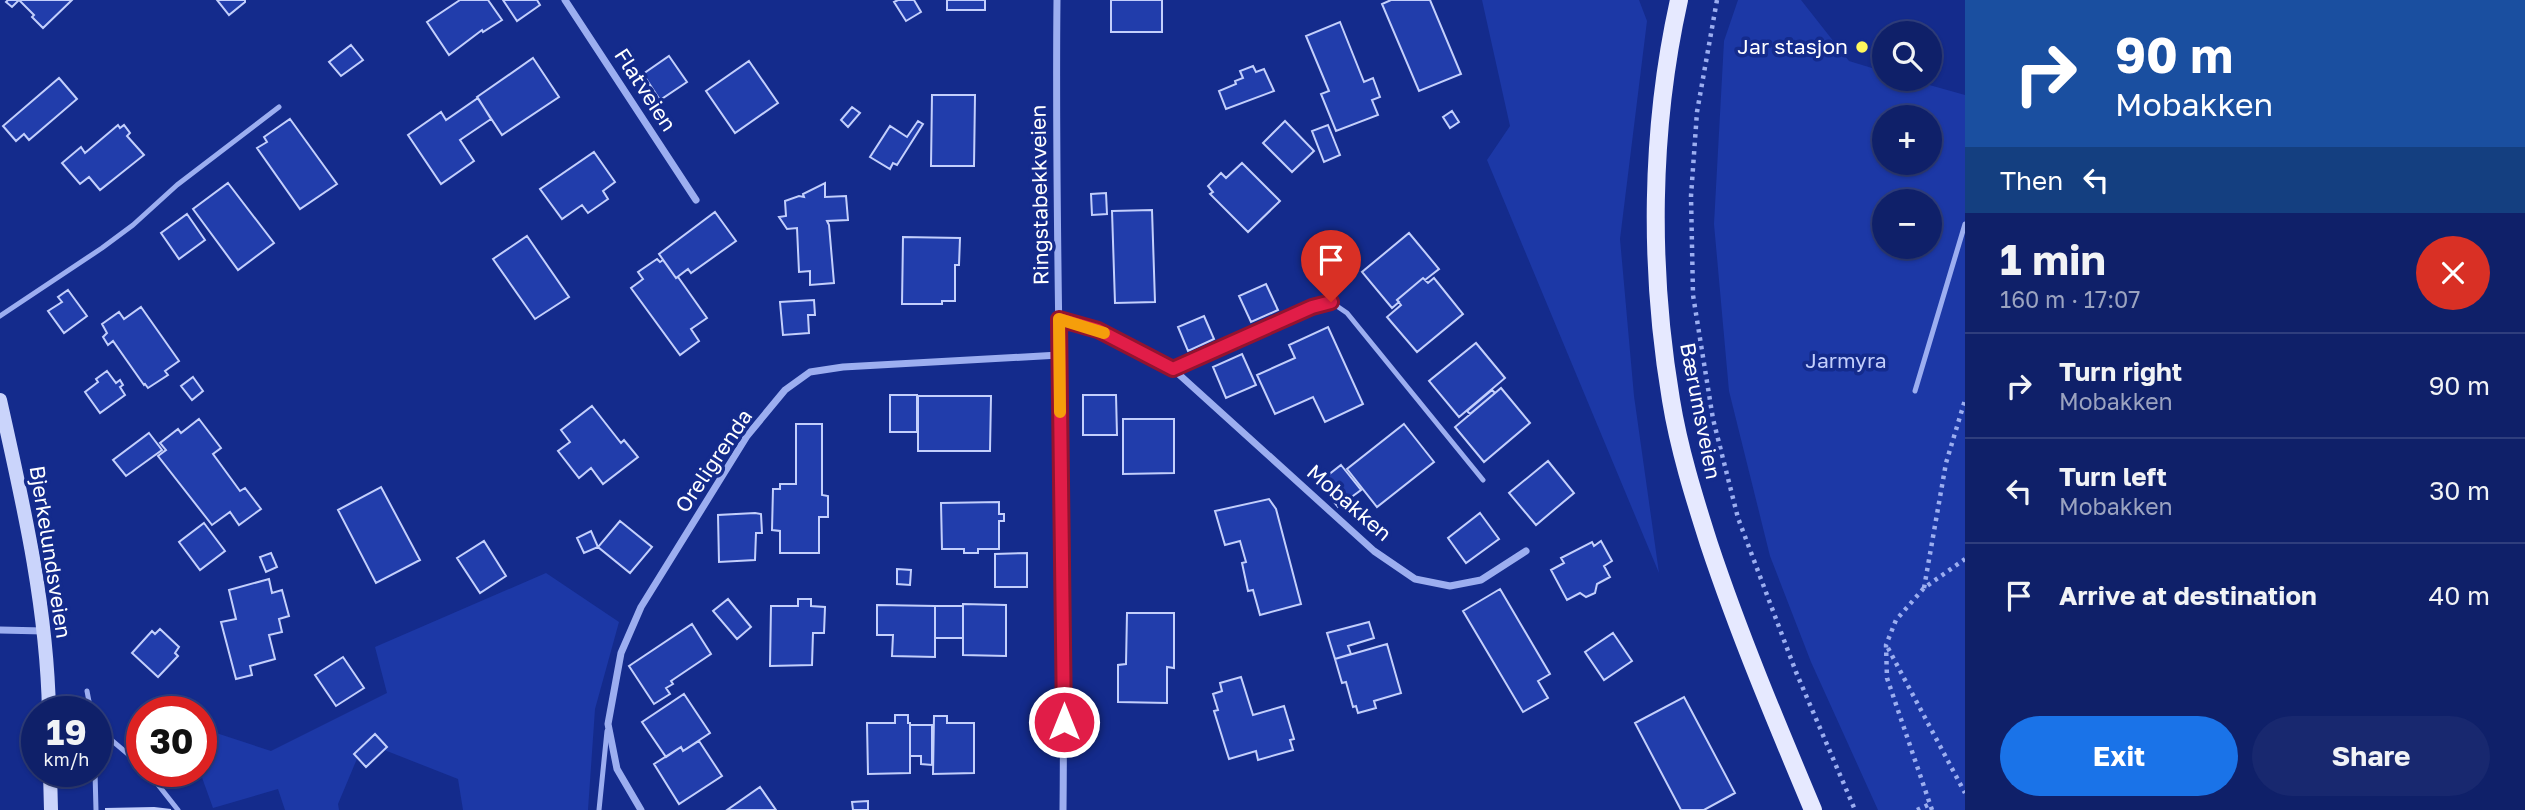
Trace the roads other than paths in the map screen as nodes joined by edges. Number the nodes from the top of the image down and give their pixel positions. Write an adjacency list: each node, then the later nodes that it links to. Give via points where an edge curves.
1 (565, 0): 5 (street, Flatveien)
2 (1057, 0): 8 (street, Ringstabekkveien)
3 (1679, 0): 32 (main road, Bærumsveien, via 1662,97 1656,174 1661,330 1671,402 1700,517 1730,608)
4 (279, 107): 7 (lane, via 133,225)
5 (696, 200)
6 (1965, 224): 11 (lane)
7 (0, 316)
8 (1059, 319): 9 (street, Ringstabekkveien); 10 (street, Mobakken, via 1098,330)
9 (1059, 355): 20 (street, Oreligrenda, via 843,367 810,372 785,390 747,436 641,607 621,653); 31 (street, Ringstabekkveien)
10 (1173, 369): 13 (lane, via 1331,302 1347,313); 14 (street, Mobakken, via 1374,551 1415,579 1451,586 1481,580)
11 (1915, 391)
12 (0, 400): 16 (main road, Bjerkelundsveien, via 27,523)
13 (1483, 480)
14 (1526, 551)
15 (0, 631): 16 (street)
16 (44, 631): 18 (main road, Bjerkelundsveien)
17 (87, 691): 19 (lane)
18 (48, 696)
19 (88, 696)
20 (608, 724): 29 (lane); 30 (street, Oreligrenda, via 617,769)
21 (112, 741): 22 (lane)
22 (126, 752)
23 (50, 787): 26 (main road)
24 (95, 787): 27 (lane)
25 (160, 787): 28 (lane)
26 (51, 810)
27 (96, 810)
28 (178, 810)
29 (599, 810)
30 (641, 810)
31 (1063, 810)
32 (1813, 810)

